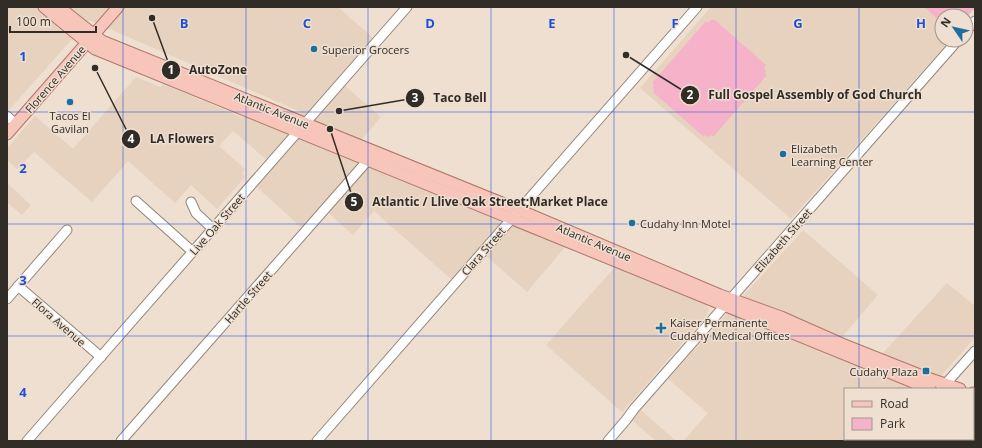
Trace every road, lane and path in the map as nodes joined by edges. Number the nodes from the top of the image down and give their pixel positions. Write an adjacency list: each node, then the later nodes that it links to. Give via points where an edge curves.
1 (44, 7): 6 (main road, Atlantic Avenue)
2 (59, 7): 6 (main road, Atlantic Avenue)
3 (118, 7): 6 (main road, Florence Avenue)
4 (407, 7): 9 (street, Live Oak Street)
5 (697, 7): 14 (street, Clara Street)
6 (90, 39): 8 (main road, Florence Avenue); 9 (main road, Atlantic Avenue, via 102,41)
7 (951, 48): 21 (street, Elizabeth Street)
8 (11, 120): 10 (main road, Florence Avenue)
9 (302, 128): 11 (main road, Atlantic Avenue); 16 (street, Live Oak Street)
10 (7, 134)
11 (370, 155): 14 (main road, Atlantic Avenue); 15 (main road, Atlantic Avenue); 27 (street, Hartle Street)
12 (136, 202): 18 (street)
13 (191, 202): 16 (street, via 196,213)
14 (519, 210): 15 (street, Clara Street); 21 (main road, Atlantic Avenue)
15 (512, 219): 21 (main road, Atlantic Avenue); 28 (street, Clara Street)
16 (213, 229): 18 (street, Live Oak Street)
17 (68, 230): 19 (street)
18 (193, 252): 23 (street, Live Oak Street)
19 (18, 286): 20 (street); 23 (street, Flora Avenue)
20 (7, 299)
21 (728, 302): 24 (main road, Atlantic Avenue, via 781,317); 25 (main road, Atlantic Avenue); 29 (street, Elizabeth Street)
22 (975, 351): 24 (street)
23 (100, 357): 26 (street, Live Oak Street)
24 (943, 387)
25 (928, 388)
26 (27, 441)
27 (121, 441)
28 (317, 441)
29 (608, 441)

